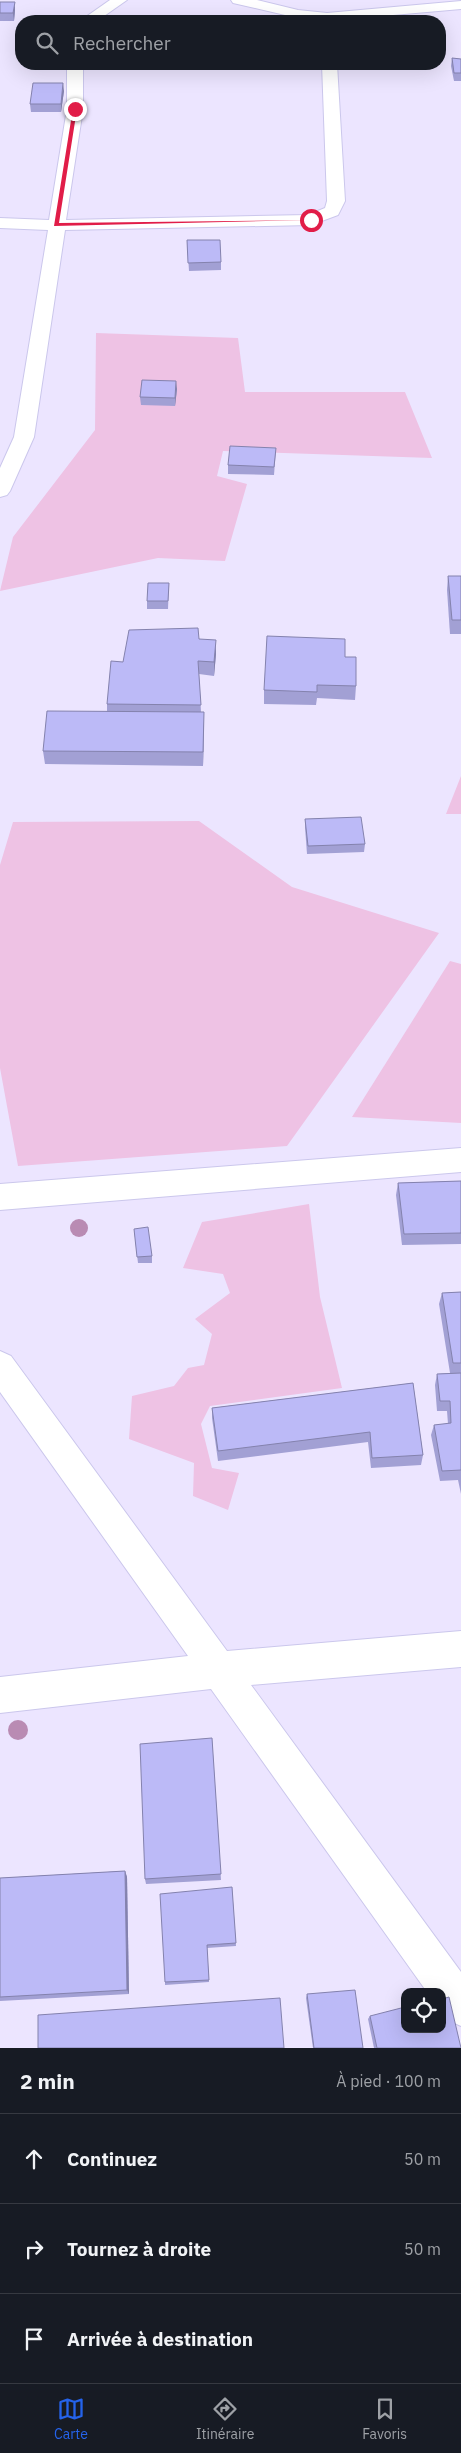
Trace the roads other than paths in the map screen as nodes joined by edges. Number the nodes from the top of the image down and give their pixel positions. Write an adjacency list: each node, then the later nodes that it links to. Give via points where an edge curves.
1 (238, 0): 5 (street)
2 (124, 1): 4 (street)
3 (461, 5): 6 (street)
4 (98, 15)
5 (304, 15)
6 (365, 15)
7 (75, 70): 10 (street, via 75,109)
8 (329, 70): 10 (street, via 336,201 332,211 311,220)
9 (0, 223): 10 (street)
10 (56, 225): 11 (street, via 24,437)
11 (0, 491)
12 (461, 1160): 13 (street)
13 (0, 1197)
14 (0, 1366): 16 (street)
15 (461, 1649): 16 (street)
16 (219, 1670): 17 (street); 18 (street)
17 (0, 1695)
18 (461, 2006)

